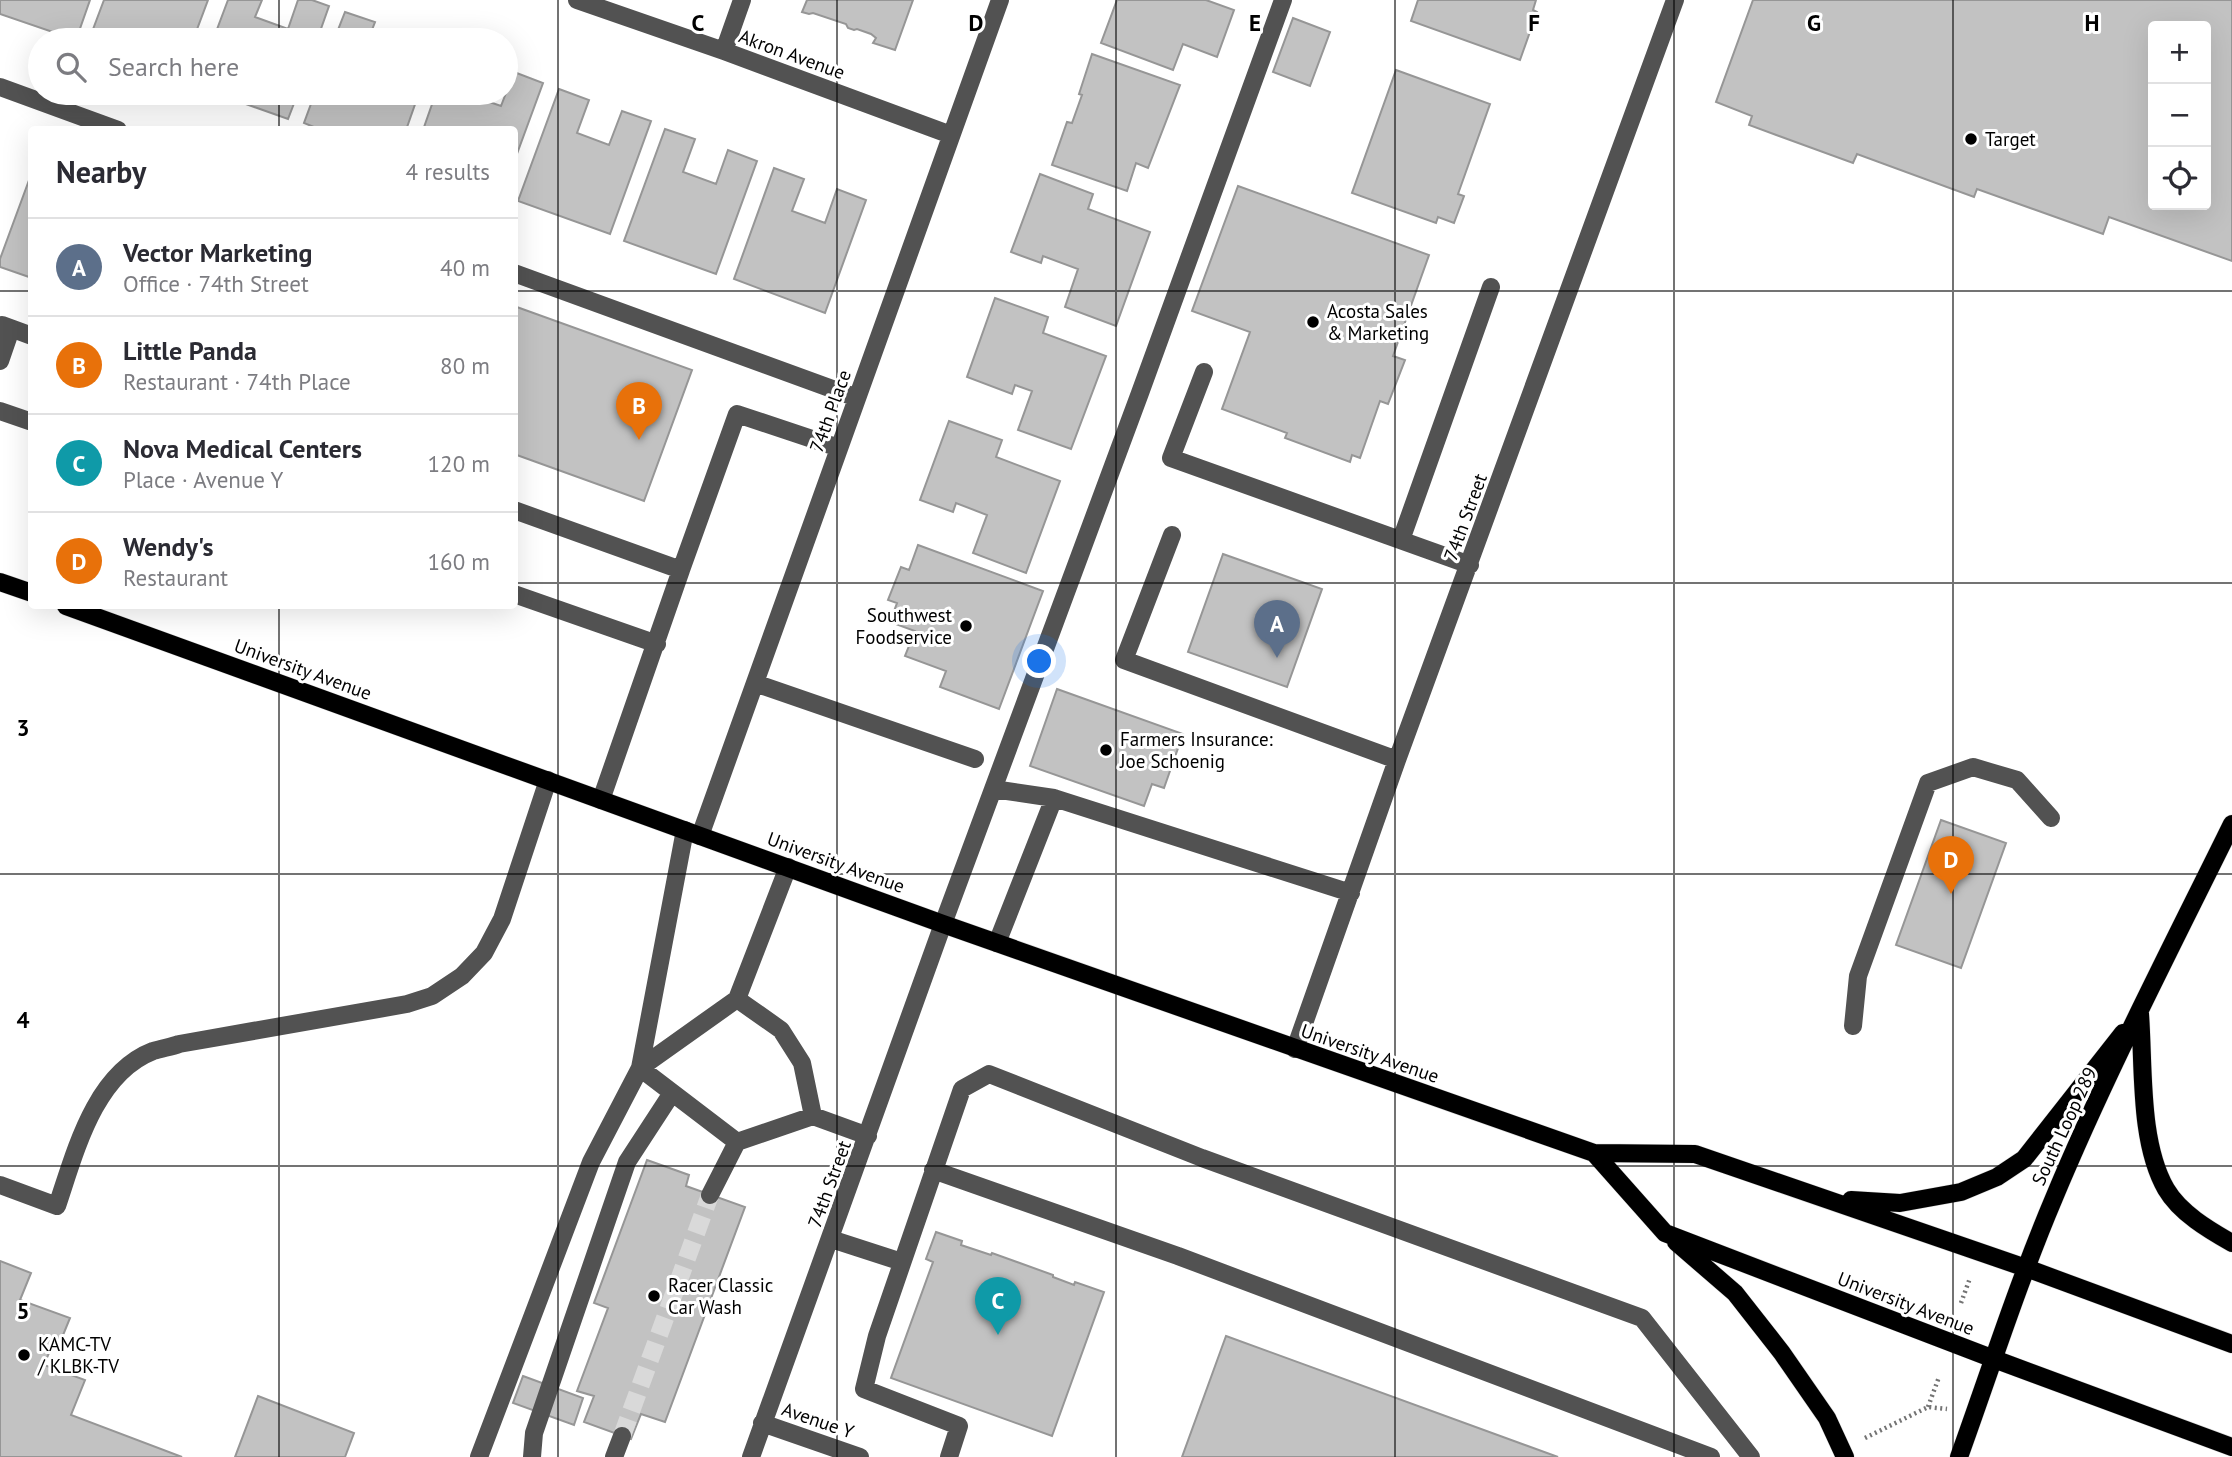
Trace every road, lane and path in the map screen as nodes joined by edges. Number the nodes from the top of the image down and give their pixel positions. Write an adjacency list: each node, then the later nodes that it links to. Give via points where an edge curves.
1 (578, 0): 6 (street, Akron Avenue)
2 (743, 0): 6 (street)
3 (1000, 0): 11 (street, 74th Place)
4 (1283, 0): 36 (street, 74th Street)
5 (1675, 0): 25 (street, 74th Street)
6 (724, 51): 11 (street, Akron Avenue)
7 (0, 87): 8 (street)
8 (28, 97)
9 (49, 105): 10 (street)
10 (107, 126)
11 (951, 135): 18 (street, 74th Place)
12 (518, 275): 18 (street)
13 (1491, 286): 24 (street)
14 (6, 327): 15 (street); 16 (street)
15 (28, 335)
16 (0, 361)
17 (1204, 372): 24 (street, via 1171,458)
18 (857, 398): 21 (street, 74th Place)
19 (0, 411): 20 (street)
20 (28, 421)
21 (839, 448): 26 (street, via 737,414); 32 (street, 74th Place)
22 (518, 511): 26 (street)
23 (1172, 535): 34 (street, via 1124,660)
24 (1401, 540): 25 (street)
25 (1470, 565): 34 (street, 74th Street)
26 (681, 570): 31 (street)
27 (0, 582): 28 (main road)
28 (28, 592)
29 (518, 595): 31 (street)
30 (74, 609): 35 (main road, University Avenue)
31 (657, 644): 38 (street)
32 (755, 682): 33 (street); 41 (street, 74th Place)
33 (975, 759)
34 (1397, 760): 43 (street, 74th Street)
35 (548, 780): 38 (main road, University Avenue); 57 (street, via 502,919 484,953 462,976 432,996 407,1004 151,1052 116,1080 85,1122 57,1206)
36 (993, 789): 37 (street); 44 (street, 74th Street)
37 (1054, 798): 43 (street); 45 (street)
38 (601, 800): 41 (main road, University Avenue)
39 (2051, 818): 48 (street, via 2017,780 1973,766 1928,783 1857,976)
40 (2232, 824): 47 (main road, South Loop 289)
41 (692, 833): 42 (main road, University Avenue); 50 (street, 74th Place)
42 (788, 867): 44 (main road, University Avenue); 46 (street)
43 (1351, 893): 49 (street, 74th Street)
44 (943, 924): 45 (main road, University Avenue); 53 (street, 74th Street)
45 (997, 943): 49 (main road, University Avenue)
46 (737, 999): 50 (street); 52 (street, via 781,1030 802,1063)
47 (2140, 1011): 59 (main road, via 2024,1159 1997,1177 1961,1192 1900,1203); 62 (main road, via 2149,1145 2167,1190 2201,1226); 65 (main road, South Loop 289)
48 (1853, 1026)
49 (1295, 1049): 55 (main road, University Avenue)
50 (640, 1068): 51 (street); 76 (street, via 591,1162)
51 (672, 1093): 54 (street); 77 (street, via 628,1162 534,1433)
52 (813, 1116): 53 (street); 54 (street)
53 (868, 1136): 61 (street, 74th Street)
54 (737, 1142): 58 (street)
55 (1594, 1153): 59 (main road, University Avenue, via 1695,1154); 60 (main road, University Avenue)
56 (933, 1170): 63 (street); 82 (street, via 1178,1256); 83 (street, via 962,1089 989,1074 1202,1158 1642,1318)
57 (0, 1185)
58 (709, 1195)
59 (1827, 1198): 65 (main road, University Avenue)
60 (1665, 1233): 68 (main road, University Avenue); 84 (main road, via 1735,1293 1827,1418)
61 (831, 1239): 63 (street); 72 (street, 74th Street)
62 (2232, 1243)
63 (902, 1262): 81 (street, via 864,1389 959,1426)
64 (1974, 1268): 66 (path)
65 (2026, 1268): 67 (main road, University Avenue); 68 (main road, South Loop 289)
66 (1961, 1303)
67 (2232, 1344)
68 (1994, 1359): 75 (main road, University Avenue); 85 (main road, South Loop 289)
69 (1939, 1377): 70 (path)
70 (1928, 1407): 71 (path); 74 (path)
71 (1950, 1409)
72 (762, 1423): 79 (street, 74th Street); 80 (street, Avenue Y)
73 (622, 1436): 78 (street)
74 (1858, 1441)
75 (2232, 1447)
76 (479, 1457)
77 (532, 1457)
78 (614, 1457)
79 (751, 1457)
80 (860, 1457)
81 (948, 1457)
82 (1711, 1457)
83 (1751, 1457)
84 (1845, 1457)
85 (1959, 1457)

